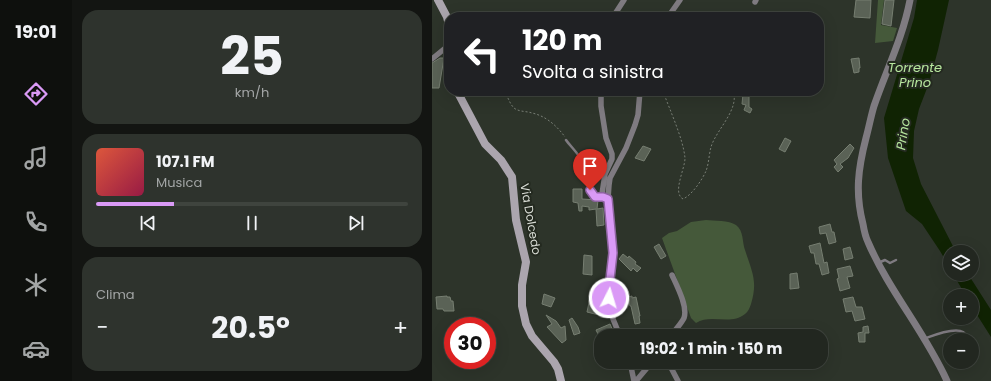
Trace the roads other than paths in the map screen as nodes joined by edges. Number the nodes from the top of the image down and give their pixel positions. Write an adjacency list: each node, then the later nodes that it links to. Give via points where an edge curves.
1 (438, 0): 5 (main road)
2 (624, 0): 6 (street)
3 (680, 0): 7 (street)
4 (910, 0): 16 (street, via 907,17 874,107 858,173 860,213 867,240)
5 (444, 12)
6 (616, 12)
7 (672, 12)
8 (444, 49): 9 (street)
9 (432, 59)
10 (460, 96): 27 (main road, Via Dolcedo, via 485,144 501,160 512,177 516,220 526,262 522,285 522,306 526,324 532,336 554,362)
11 (601, 96): 14 (street, via 606,138 612,154 604,174 602,194)
12 (640, 96): 14 (street, via 638,116 626,148 610,178)
13 (566, 140): 14 (lane, via 583,162 593,195)
14 (606, 198): 18 (street, via 613,253 609,298)
15 (896, 260): 16 (lane)
16 (878, 263): 23 (street)
17 (672, 275): 19 (street, via 685,313)
18 (617, 329)
19 (675, 329)
20 (943, 333): 23 (lane)
21 (944, 333): 22 (lane, via 958,330)
22 (963, 333)
23 (925, 338): 30 (street)
24 (632, 369): 28 (street)
25 (646, 369): 28 (street)
26 (672, 369): 29 (street)
27 (561, 381)
28 (635, 381)
29 (678, 381)
30 (947, 381)

